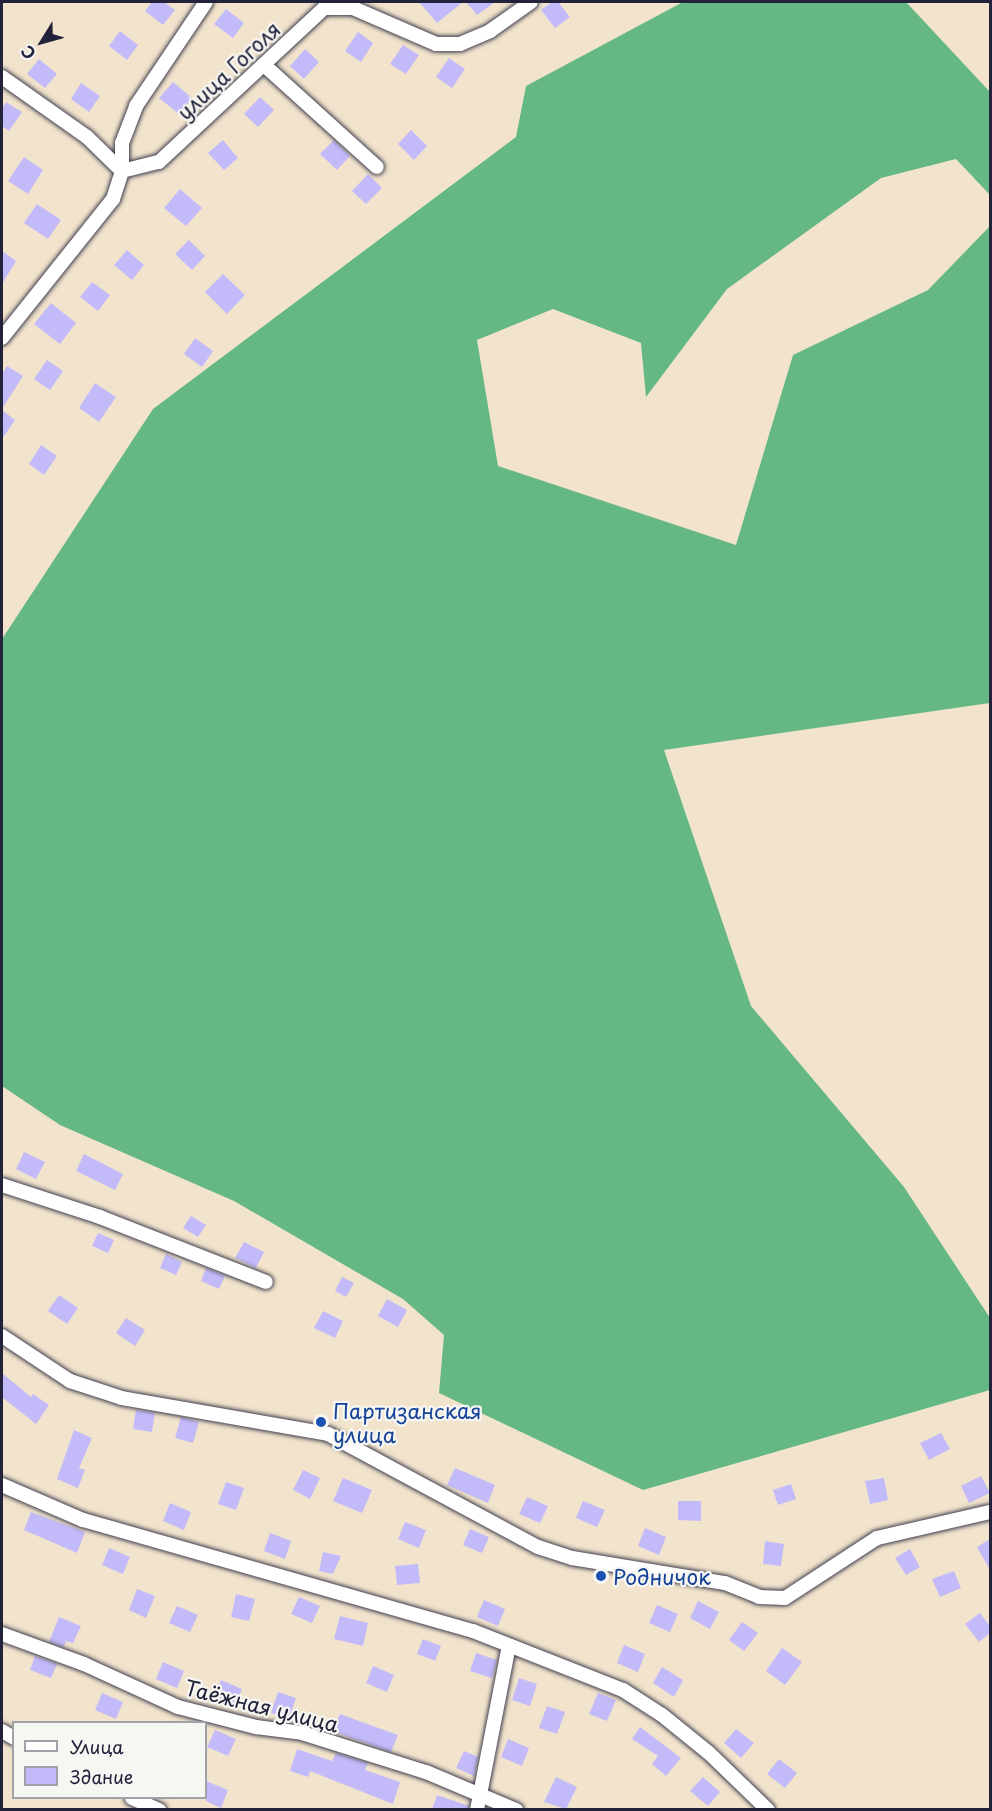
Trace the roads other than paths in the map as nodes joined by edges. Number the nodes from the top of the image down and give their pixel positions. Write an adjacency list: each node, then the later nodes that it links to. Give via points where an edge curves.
1 (206, 2): 7 (street, via 136,106 122,142)
2 (531, 2): 3 (street, улица Гоголя, via 490,31 460,44 436,44 353,8)
3 (327, 4): 4 (street, улица Гоголя)
4 (264, 65): 6 (street); 7 (street, улица Гоголя, via 159,162)
5 (2, 77): 7 (street, via 87,137)
6 (377, 167)
7 (122, 171): 8 (street, via 113,200)
8 (2, 338)
9 (2, 1185): 10 (street, via 100,1216)
10 (266, 1282)
11 (2, 1336): 13 (street, via 70,1381 122,1398 254,1418 328,1434 538,1547 572,1558 725,1583 759,1597 785,1598 877,1538)
12 (2, 1485): 15 (street, via 83,1520 404,1610)
13 (990, 1512)
14 (2, 1634): 17 (street, Таёжная улица, via 84,1664 178,1707 256,1727 302,1733 426,1772)
15 (509, 1646): 17 (street); 20 (street, via 633,1696 709,1753)
16 (136, 1799): 18 (street)
17 (480, 1803): 19 (street, Таёжная улица)
18 (159, 1809)
19 (516, 1809)
20 (768, 1809)

